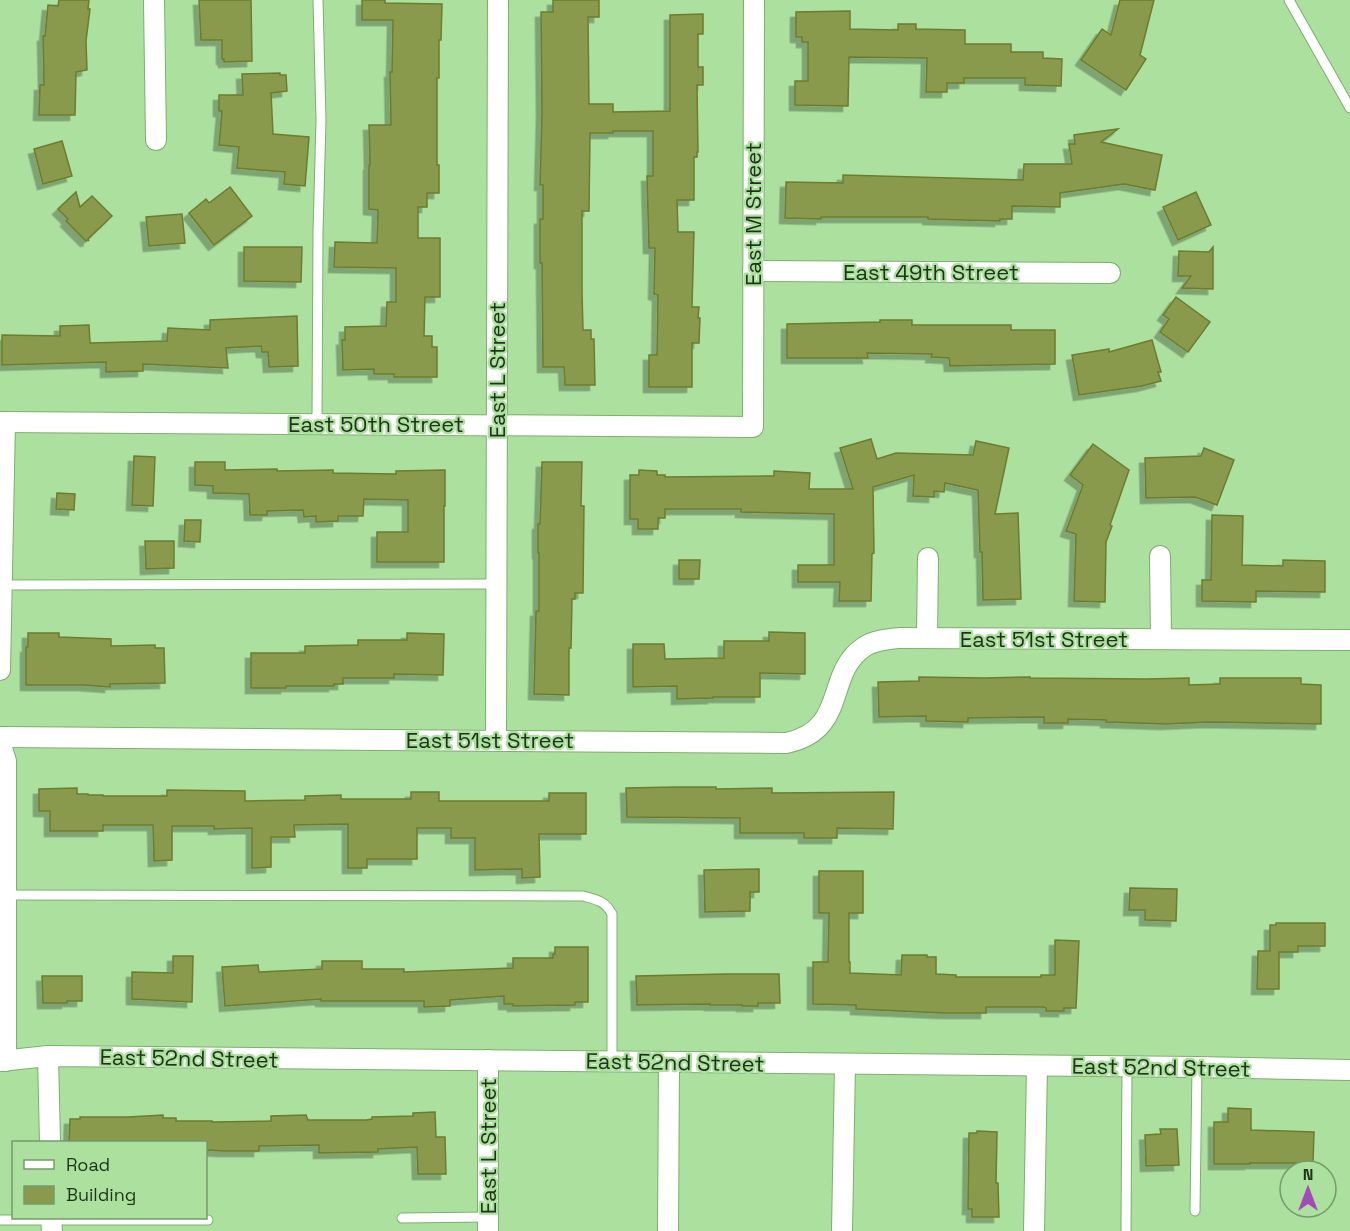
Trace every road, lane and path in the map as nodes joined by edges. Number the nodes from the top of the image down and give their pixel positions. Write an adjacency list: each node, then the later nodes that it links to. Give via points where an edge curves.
1 (154, 0): 7 (street)
2 (318, 0): 11 (lane, via 321,120)
3 (498, 0): 12 (street, East L Street)
4 (754, 0): 8 (street, East M Street)
5 (1289, 0): 6 (lane)
6 (1350, 108)
7 (156, 140)
8 (753, 271): 9 (street, East 49th Street); 13 (street, East M Street)
9 (1110, 273)
10 (3, 422): 11 (street, East 50th Street); 17 (street)
11 (317, 424): 12 (street, East 50th Street)
12 (497, 425): 13 (street, East 50th Street); 16 (street, East L Street)
13 (753, 427)
14 (1160, 556): 19 (street, East 51st Street)
15 (928, 558): 18 (street, East 51st Street)
16 (496, 584): 17 (lane); 23 (street, East L Street)
17 (1, 585): 21 (street)
18 (927, 638): 19 (street, East 51st Street); 23 (street, East 51st Street, via 883,640 866,646 845,670 832,708 821,726 791,742)
19 (1161, 639): 20 (street, East 51st Street)
20 (1350, 640)
21 (0, 670)
22 (0, 737): 23 (street, East 51st Street)
23 (495, 740)
24 (0, 742): 25 (street, via 6,761)
25 (3, 895): 28 (street); 29 (lane, via 583,896 599,900 612,914)
26 (48, 1056): 27 (street, East 52nd Street); 28 (street, East 52nd Street); 36 (street)
27 (488, 1060): 29 (street, East 52nd Street); 42 (street, East L Street)
28 (3, 1061)
29 (612, 1061): 30 (street, East 52nd Street)
30 (669, 1062): 31 (street, East 52nd Street); 43 (street)
31 (845, 1064): 32 (street, East 52nd Street); 44 (street)
32 (1037, 1066): 33 (street, East 52nd Street); 45 (street)
33 (1127, 1066): 34 (street, East 52nd Street); 46 (lane)
34 (1197, 1067): 35 (street, East 52nd Street); 37 (lane)
35 (1350, 1070)
36 (50, 1141)
37 (1195, 1211)
38 (402, 1218): 42 (lane)
39 (208, 1220): 41 (lane)
40 (0, 1221): 41 (lane)
41 (52, 1223)
42 (488, 1224)
43 (668, 1231)
44 (842, 1231)
45 (1034, 1231)
46 (1126, 1231)

